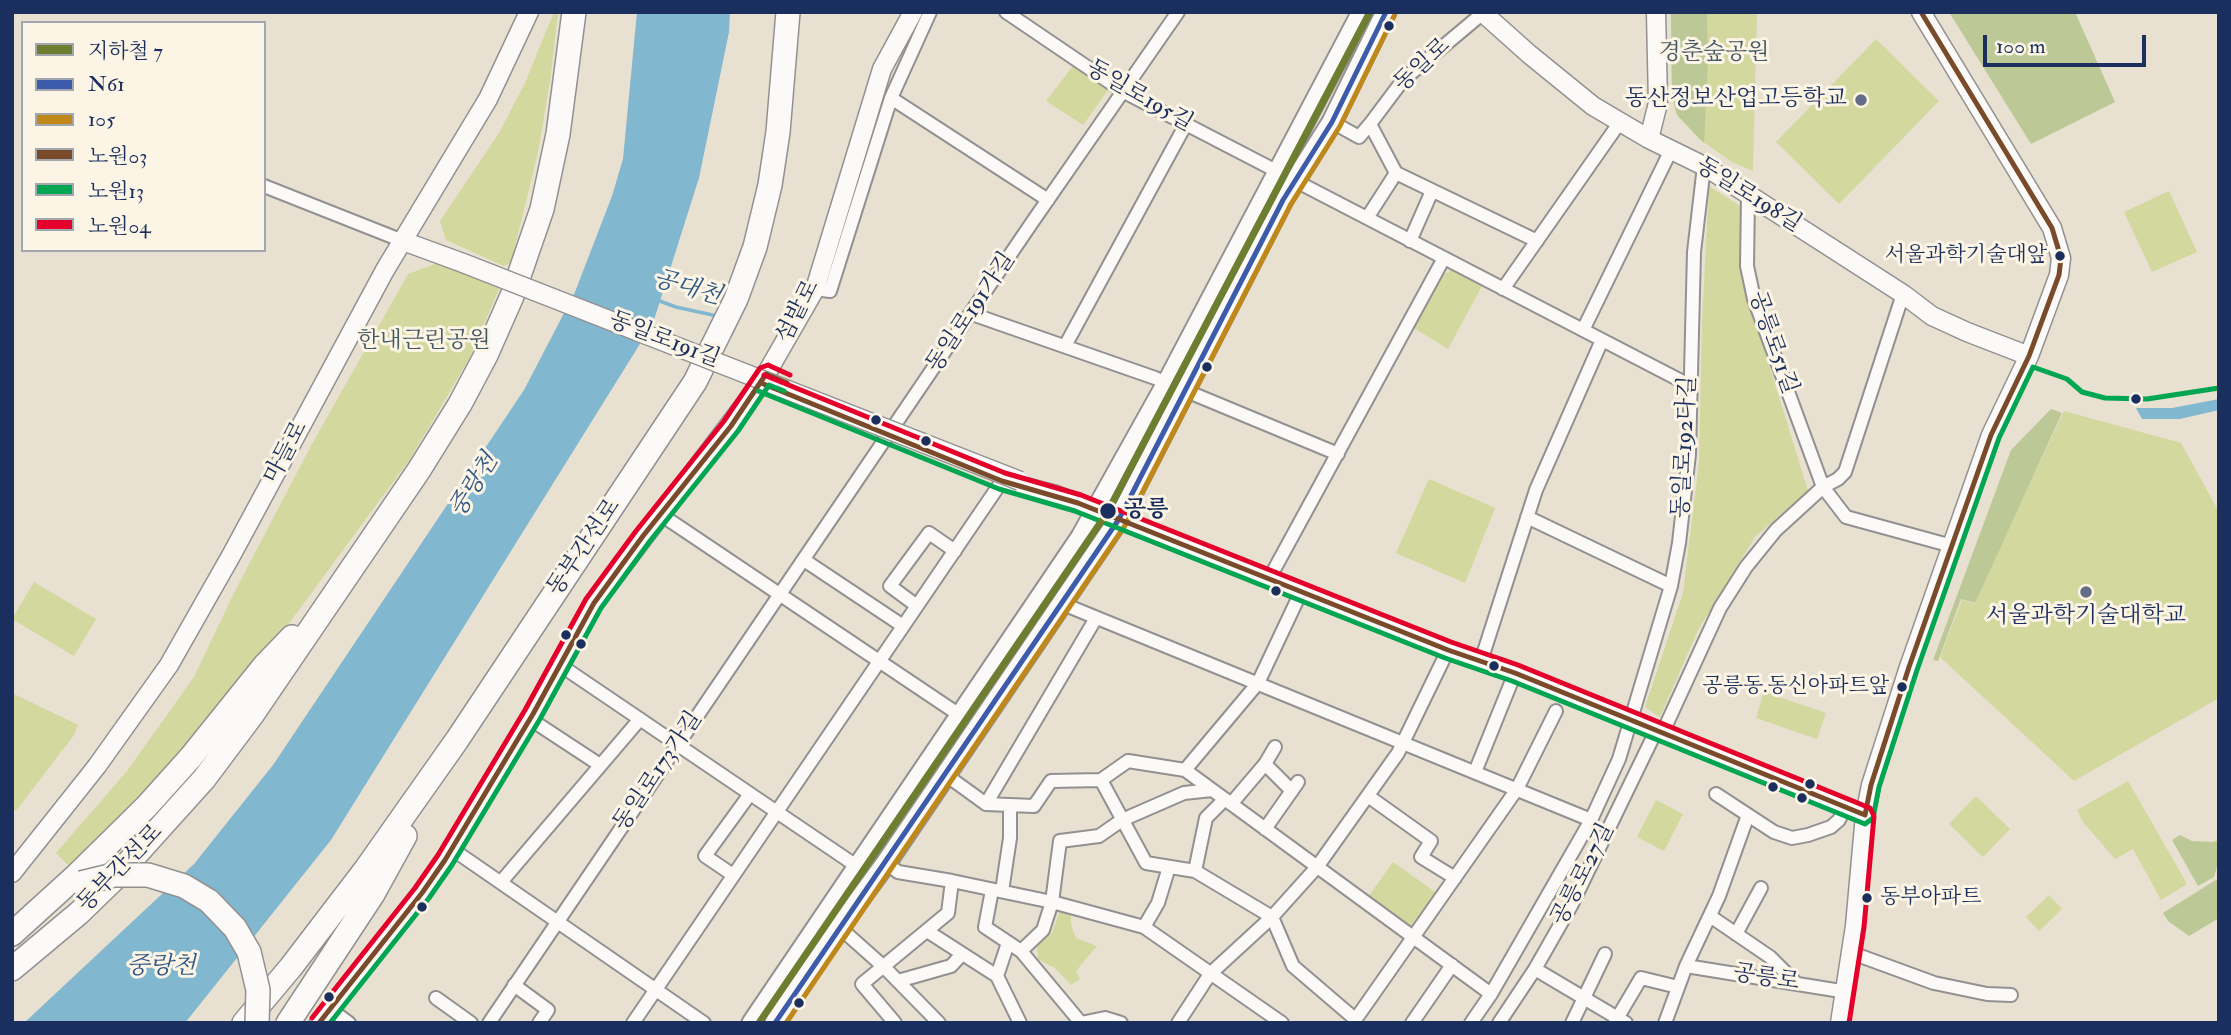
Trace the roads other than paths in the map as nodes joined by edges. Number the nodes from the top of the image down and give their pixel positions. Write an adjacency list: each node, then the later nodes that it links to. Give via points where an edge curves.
1 (529, 12): 29 (main road, 마들로, via 488,99)
2 (574, 12): 60 (highway, 동부간선로, via 545,197 512,296 447,425)
3 (788, 12): 78 (highway, 동부간선로, via 770,185 755,247 721,332 695,382)
4 (913, 12): 33 (main road, 섬밭로, via 882,69)
5 (930, 12): 14 (street)
6 (1006, 12): 13 (street, 동일로195길)
7 (1178, 12): 13 (street, 동일로191가길)
8 (1362, 12): 23 (main road, 동일로)
9 (1386, 12): 15 (main road, 동일로)
10 (1656, 12): 19 (main road, via 1658,103)
11 (1921, 12): 40 (main road, via 2058,244 2059,275)
12 (1483, 13): 16 (main road, 동일로198길, via 1593,106); 18 (street, 동일로, via 1403,80)
13 (1124, 92): 17 (street, 동일로195길); 27 (street, 동일로191가길)
14 (891, 98): 27 (street); 33 (street, via 830,291)
15 (1332, 122): 18 (street, via 1359,137); 23 (main road, 동일로)
16 (1620, 122): 19 (main road, 동일로198길); 31 (street)
17 (1186, 124): 23 (street, 동일로195길); 39 (street)
18 (1370, 124): 22 (street)
19 (1649, 139): 20 (main road, 동일로198길)
20 (1671, 150): 21 (main road, 동일로198길); 37 (street)
21 (1704, 166): 26 (main road, 동일로198길); 43 (street, 동일로192다길, via 1694,252)
22 (1396, 173): 25 (street); 28 (street)
23 (1286, 176): 28 (street, 동일로195길); 42 (main road, 동일로); 44 (main road, 동일로)
24 (266, 187): 29 (street)
25 (1432, 191): 30 (street); 31 (street)
26 (1748, 195): 35 (main road, 동일로198길); 48 (street, 공릉로51길, via 1747,266 1754,299)
27 (1048, 200): 36 (street, 동일로191가길)
28 (1367, 218): 30 (street, 동일로195길)
29 (403, 241): 47 (main road, 동일로191길, bridge); 109 (main road, 마들로, via 169,665)
30 (1410, 241): 32 (street, 동일로195길)
31 (1537, 241): 34 (street)
32 (1444, 258): 34 (street, 동일로195길); 46 (street)
33 (814, 289): 41 (main road, 섬밭로)
34 (1503, 289): 37 (street, 동일로195길)
35 (1903, 294): 40 (main road, 동일로198길, via 1932,316); 48 (street, via 1844,472)
36 (972, 314): 39 (street); 45 (street, 동일로191가길)
37 (1583, 330): 38 (street, 동일로195길)
38 (1602, 340): 43 (street, 동일로195길); 52 (street)
39 (1065, 346): 42 (street)
40 (2029, 356): 54 (main road, via 1991,435)
41 (764, 379): 45 (main road); 51 (main road, 섬밭로)
42 (1167, 383): 44 (street); 50 (main road, 동일로)
43 (1691, 386): 58 (street, 동일로192다길, via 1685,500)
44 (1185, 390): 46 (street); 53 (main road, 동일로)
45 (892, 430): 47 (main road); 49 (main road, via 1020,473); 56 (street, 동일로173가길)
46 (1338, 454): 57 (street)
47 (1011, 481): 49 (main road); 55 (street)
48 (1824, 487): 54 (street, 공릉로51길, via 1846,517); 77 (street, via 1776,530 1746,567 1720,608)
49 (1056, 495): 50 (main road)
50 (1097, 511): 53 (main road); 73 (main road, 동일로)
51 (660, 514): 61 (street); 69 (main road, 섬밭로, via 594,603)
52 (1527, 517): 58 (street); 68 (street)
53 (1119, 519): 57 (main road); 62 (main road, 동일로)
54 (1952, 546): 99 (main road, via 1909,667)
55 (955, 551): 63 (street); 63 (street, via 929,533 890,586)
56 (804, 560): 61 (street, 동일로173가길); 65 (street)
57 (1269, 579): 59 (main road)
58 (1671, 586): 76 (street, 동일로192다길)
59 (1301, 592): 66 (main road); 71 (street)
60 (333, 594): 117 (highway, via 265,665 162,790); 135 (highway, 동부간선로, via 252,715 179,807 113,881)
61 (781, 594): 67 (street); 80 (street, 동일로173가길)
62 (1063, 604): 64 (street); 86 (main road, 동일로)
63 (917, 606): 65 (street)
64 (1096, 618): 71 (street); 94 (street)
65 (903, 626): 67 (street)
66 (1448, 650): 68 (main road); 79 (street)
67 (880, 661): 73 (street); 97 (street)
68 (1481, 661): 70 (main road)
69 (560, 665): 74 (main road, 섬밭로); 75 (street)
70 (1515, 673): 76 (main road); 85 (street)
71 (1258, 683): 79 (street); 84 (street)
72 (1556, 711): 88 (street)
73 (961, 716): 105 (main road, 동일로)
74 (530, 719): 83 (street); 103 (main road, 섬밭로)
75 (640, 719): 80 (street); 83 (street)
76 (1632, 722): 77 (main road); 101 (street, 동일로192다길)
77 (1659, 733): 96 (main road); 136 (street, 공릉로27길)
78 (457, 740): 155 (highway, 동부간선로, via 366,869); 157 (highway, via 373,894)
79 (1403, 742): 85 (street); 92 (street)
80 (678, 745): 90 (street); 120 (street, 동일로173가길)
81 (1275, 747): 82 (street)
82 (1265, 764): 93 (street); 102 (street, via 1295,787)
83 (600, 765): 113 (street)
84 (1185, 769): 87 (street, via 1128,761); 89 (street)
85 (1475, 772): 88 (street)
86 (946, 775): 94 (street); 104 (main road, 동일로)
87 (1101, 780): 95 (street, via 1051,781 1034,806); 100 (street)
88 (1517, 789): 101 (street); 111 (street)
89 (1212, 790): 93 (street); 100 (street, via 1184,793)
90 (750, 794): 97 (street); 110 (street, via 705,856)
91 (1716, 794): 98 (street)
92 (1368, 796): 107 (street); 111 (street, via 1431,841 1421,858)
93 (1228, 802): 102 (street); 108 (street, via 1206,818)
94 (986, 804): 95 (street)
95 (1010, 805): 115 (street, via 1010,838)
96 (1844, 807): 98 (street, via 1831,827 1800,837 1779,835); 99 (main road)
97 (776, 811): 105 (street); 110 (street)
98 (1748, 815): 118 (street)
99 (1865, 815): 129 (main road)
100 (1122, 820): 106 (street, via 1146,863); 116 (street, via 1098,835 1060,841)
101 (1591, 820): 145 (street, 동일로192다길)
102 (1265, 829): 107 (street)
103 (452, 849): 113 (street); 149 (main road, 섬밭로)
104 (886, 863): 112 (street, via 898,872); 121 (main road, 동일로)
105 (858, 867): 163 (main road, 동일로)
106 (1168, 867): 108 (street); 122 (street)
107 (1317, 867): 119 (street); 126 (street)
108 (1195, 871): 119 (street)
109 (12, 873)
110 (733, 875): 143 (street)
111 (1455, 878): 126 (street)
112 (952, 881): 115 (street); 123 (street, via 948,913)
113 (501, 882): 120 (street)
114 (1761, 888): 125 (street)
115 (997, 891): 116 (street); 127 (street, via 985,927)
116 (1052, 902): 122 (street); 128 (street, via 1044,930)
117 (41, 908): 124 (highway); 156 (highway, bridge, via 81,883 114,874 152,875 184,886 209,901 235,928 248,952 258,990)
118 (1710, 916): 125 (street); 133 (street)
119 (1272, 917): 137 (street); 152 (street, via 1293,966)
120 (558, 922): 141 (street, 동일로173가길); 143 (street)
121 (839, 927): 134 (street); 164 (main road, 동일로)
122 (1144, 927): 137 (street)
123 (927, 931): 130 (street); 134 (street)
124 (12, 934)
125 (1736, 934): 140 (street, via 1770,957)
126 (1413, 937): 132 (street); 152 (street)
127 (1008, 943): 128 (street); 138 (street)
128 (1021, 951): 168 (street, via 1082,1023 1105,1018)
129 (1852, 953): 144 (main road); 146 (street, via 1934,983 1987,995)
130 (962, 954): 138 (street); 139 (street, via 951,966)
131 (1605, 954): 148 (street)
132 (1452, 965): 145 (street); 171 (street)
133 (1686, 966): 140 (street, 공릉로); 142 (street)
134 (884, 967): 139 (street); 165 (street, via 862,984)
135 (12, 969)
136 (1535, 969): 148 (street); 151 (street, 공릉로27길)
137 (1210, 974): 150 (street); 169 (street)
138 (997, 976): 167 (street)
139 (898, 981): 166 (street)
140 (1797, 984): 144 (street, 공릉로)
141 (514, 985): 154 (street, 동일로173가길); 160 (street, via 548,1010)
142 (1678, 987): 153 (street, via 1640,978); 174 (street)
143 (656, 989): 161 (street); 162 (street)
144 (1847, 992): 175 (main road)
145 (1491, 994): 172 (street, 동일로192다길)
146 (2011, 995)
147 (436, 998): 159 (street)
148 (1585, 999): 153 (street); 173 (street)
149 (325, 1016): 158 (street)
150 (1267, 1018): 170 (street)
151 (1506, 1020)
152 (1354, 1021)
153 (1620, 1021)
154 (492, 1022)
155 (244, 1023)
156 (257, 1023)
157 (288, 1023)
158 (349, 1023)
159 (471, 1023)
160 (539, 1023)
161 (633, 1023)
162 (704, 1023)
163 (752, 1023)
164 (775, 1023)
165 (895, 1023)
166 (939, 1023)
167 (1020, 1023)
168 (1121, 1023)
169 (1178, 1023)
170 (1282, 1023)
171 (1412, 1023)
172 (1471, 1023)
173 (1572, 1023)
174 (1665, 1023)
175 (1840, 1023)

